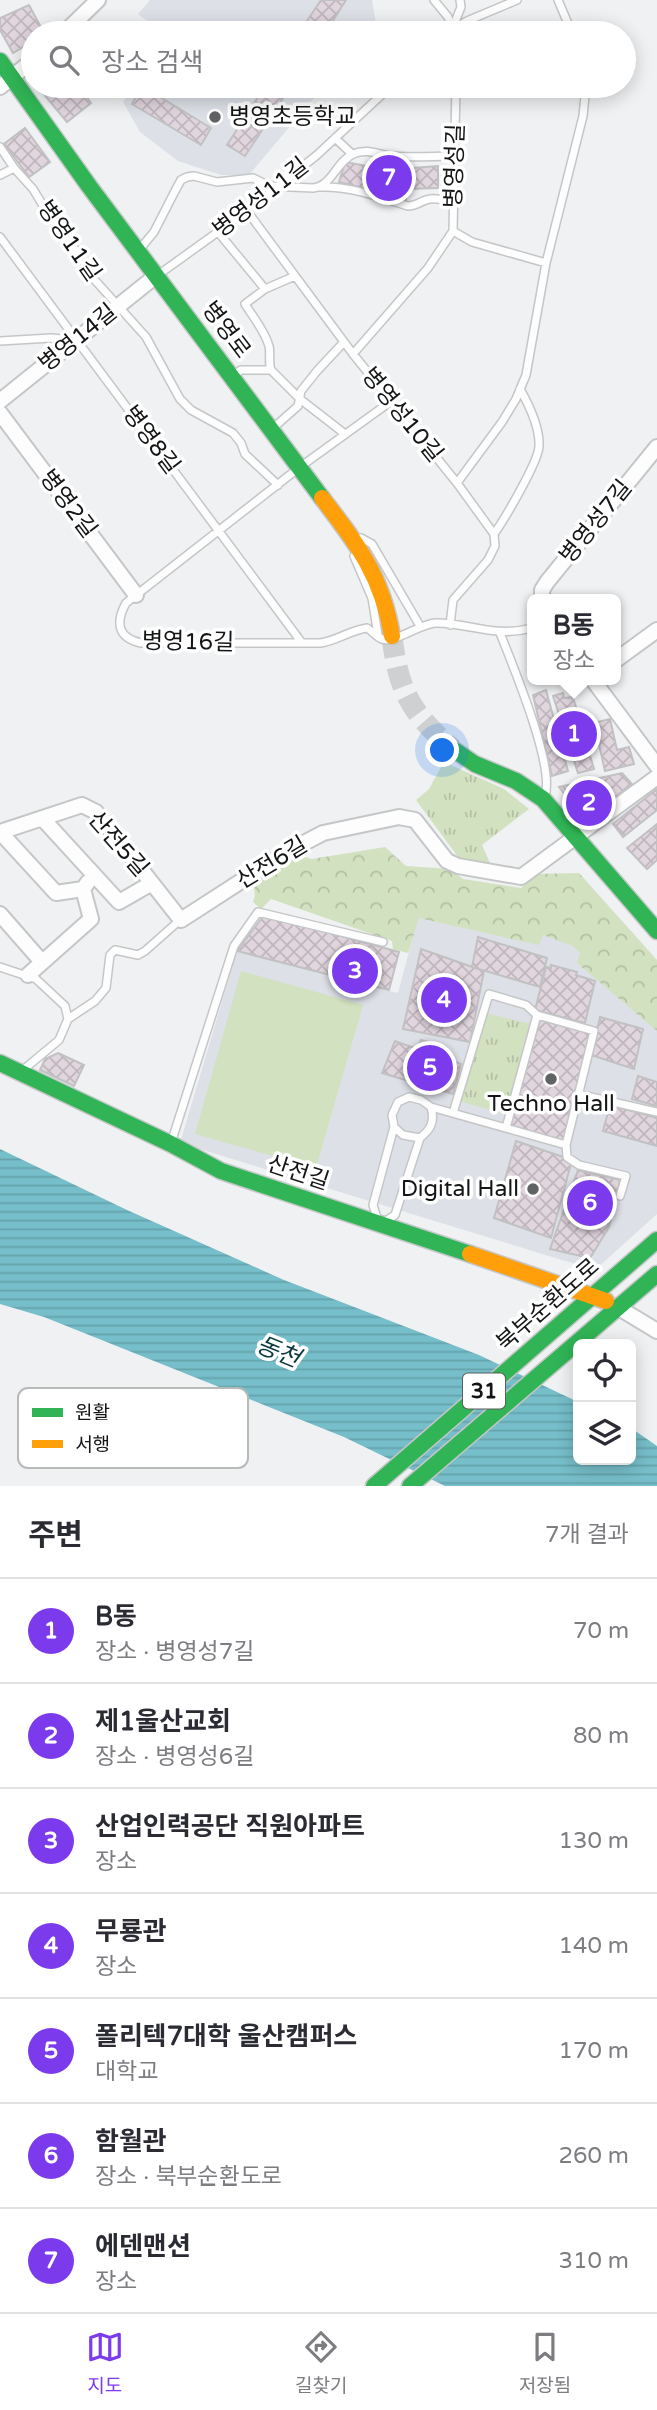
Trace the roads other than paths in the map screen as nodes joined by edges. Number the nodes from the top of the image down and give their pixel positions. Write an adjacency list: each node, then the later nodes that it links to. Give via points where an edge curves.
1 (98, 0): 6 (street)
2 (434, 0): 7 (lane)
3 (460, 0): 8 (lane)
4 (517, 0): 9 (lane)
5 (558, 0): 10 (lane)
6 (76, 21)
7 (449, 21)
8 (455, 21)
9 (472, 21)
10 (567, 21)
11 (0, 61): 13 (street, 병영로)
12 (21, 70): 13 (street)
13 (6, 83): 30 (street, 병영로)
14 (378, 98): 17 (lane, 병영성11길)
15 (456, 98): 20 (lane, 병영성길)
16 (585, 98): 31 (lane)
17 (335, 138): 19 (lane); 23 (lane, 병영성11길)
18 (0, 147): 21 (lane, 병영11길)
19 (352, 154): 20 (lane); 24 (lane)
20 (456, 156): 25 (lane, 병영성길)
21 (14, 168): 22 (lane); 35 (lane, 병영11길)
22 (0, 175)
23 (277, 187): 24 (lane); 26 (lane, 병영성11길); 30 (lane, via 253,178 217,182 187,177)
24 (320, 187): 25 (lane, via 355,190 416,206 433,198)
25 (454, 202): 27 (lane, 병영성길)
26 (247, 211): 28 (lane, 병영성11길); 33 (lane, 병영성10길)
27 (453, 231): 31 (lane, 병영성길, via 471,242); 39 (lane)
28 (218, 232): 32 (lane, 병영성11길); 34 (lane)
29 (0, 237): 36 (lane, 병영8길)
30 (138, 251): 32 (street, 병영로)
31 (546, 263): 42 (lane)
32 (157, 275): 35 (street, 병영14길); 41 (street, 병영로)
33 (295, 276): 34 (lane); 38 (lane, 병영성10길)
34 (265, 289): 40 (lane, via 245,304 267,340)
35 (118, 306): 36 (street, 병영14길); 52 (lane, 병영11길, via 146,337 180,399 233,433 245,454)
36 (76, 340): 37 (lane); 44 (street, 병영14길); 53 (lane, 병영8길)
37 (0, 341)
38 (344, 342): 39 (lane, 병영성10길); 43 (lane, via 301,391)
39 (353, 354): 45 (lane, 병영성10길)
40 (271, 370): 41 (lane, via 241,370); 43 (lane)
41 (232, 376): 47 (street, 병영로)
42 (520, 389): 51 (lane); 55 (lane, via 533,417 538,455)
43 (300, 399): 47 (lane); 48 (lane)
44 (0, 401)
45 (390, 402): 48 (lane, 병영16길); 51 (lane, 병영성10길)
46 (0, 413): 57 (street, 병영2길)
47 (272, 429): 50 (street, 병영로)
48 (345, 435): 50 (lane, 병영16길)
49 (657, 447): 56 (street, 병영성7길)
50 (300, 467): 52 (lane, 병영16길); 54 (street, 병영로)
51 (457, 483): 55 (lane, 병영성10길)
52 (278, 485): 53 (lane, 병영16길)
53 (220, 531): 57 (lane, 병영16길); 64 (lane, 병영8길)
54 (349, 533): 59 (lane, via 372,544); 63 (street, 병영로, via 378,580 388,611)
55 (494, 534): 58 (lane, via 495,546 488,560 453,600)
56 (542, 594)
57 (136, 595): 64 (lane, 병영16길, via 126,603 120,619 121,630 130,640)
58 (450, 625): 59 (lane); 62 (lane)
59 (420, 626): 63 (lane, 병영16길, via 401,636 380,639)
60 (527, 629): 62 (lane)
61 (657, 630): 65 (street)
62 (500, 633): 70 (lane, via 531,713 548,783)
63 (385, 635): 64 (lane, 병영16길, via 368,628 335,641)
64 (302, 643)
65 (621, 656)
66 (597, 685): 68 (street)
67 (453, 749): 70 (street)
68 (657, 766)
69 (657, 777): 73 (street, 산전6길)
70 (543, 799): 73 (street)
71 (42, 818): 72 (street, 산전5길); 74 (street); 75 (street, 산전5길, via 82,805 96,812)
72 (0, 832): 76 (street, via 56,893)
73 (576, 838): 78 (street, 산전6길, via 528,874 515,877 447,861 415,820 399,817 323,833); 79 (street)
74 (94, 875): 75 (street, via 119,902); 76 (street)
75 (152, 883): 78 (street, 산전5길)
76 (83, 889): 81 (street, via 91,919)
77 (0, 914): 81 (street)
78 (181, 920): 85 (lane, 산전6길, via 145,951 115,950 110,955 106,988)
79 (657, 932)
80 (383, 942): 95 (lane, via 258,912 234,946)
81 (42, 962): 83 (street)
82 (0, 967): 83 (lane)
83 (28, 975): 85 (lane, via 65,1006)
84 (537, 1016): 88 (lane, via 594,1031); 91 (lane, via 526,1005 489,994); 93 (lane)
85 (68, 1019): 87 (lane, 산전6길, via 59,1040)
86 (0, 1063): 87 (street, 산전길)
87 (22, 1072): 95 (street, 산전길)
88 (578, 1094): 90 (lane); 96 (lane)
89 (431, 1107): 91 (lane); 92 (lane, via 409,1097 398,1102 392,1115); 94 (lane, via 434,1118)
90 (657, 1112)
91 (453, 1113): 93 (lane)
92 (394, 1127): 94 (lane); 98 (lane, via 373,1205)
93 (506, 1128): 96 (lane)
94 (420, 1139): 98 (lane, via 395,1215)
95 (171, 1144): 98 (street, 산전길, via 221,1171)
96 (566, 1145): 97 (lane, via 567,1157 579,1165 626,1176)
97 (620, 1196)
98 (380, 1224): 101 (street, 산전길)
99 (657, 1240): 101 (street, 북부순환도로 / 31)
100 (657, 1274): 102 (street, 북부순환도로 / 31)
101 (594, 1295): 102 (street, 산전길); 104 (street, 북부순환도로 / 31)
102 (619, 1308): 103 (street); 105 (street, 북부순환도로 / 31)
103 (657, 1331)
104 (373, 1486)
105 (410, 1486)

